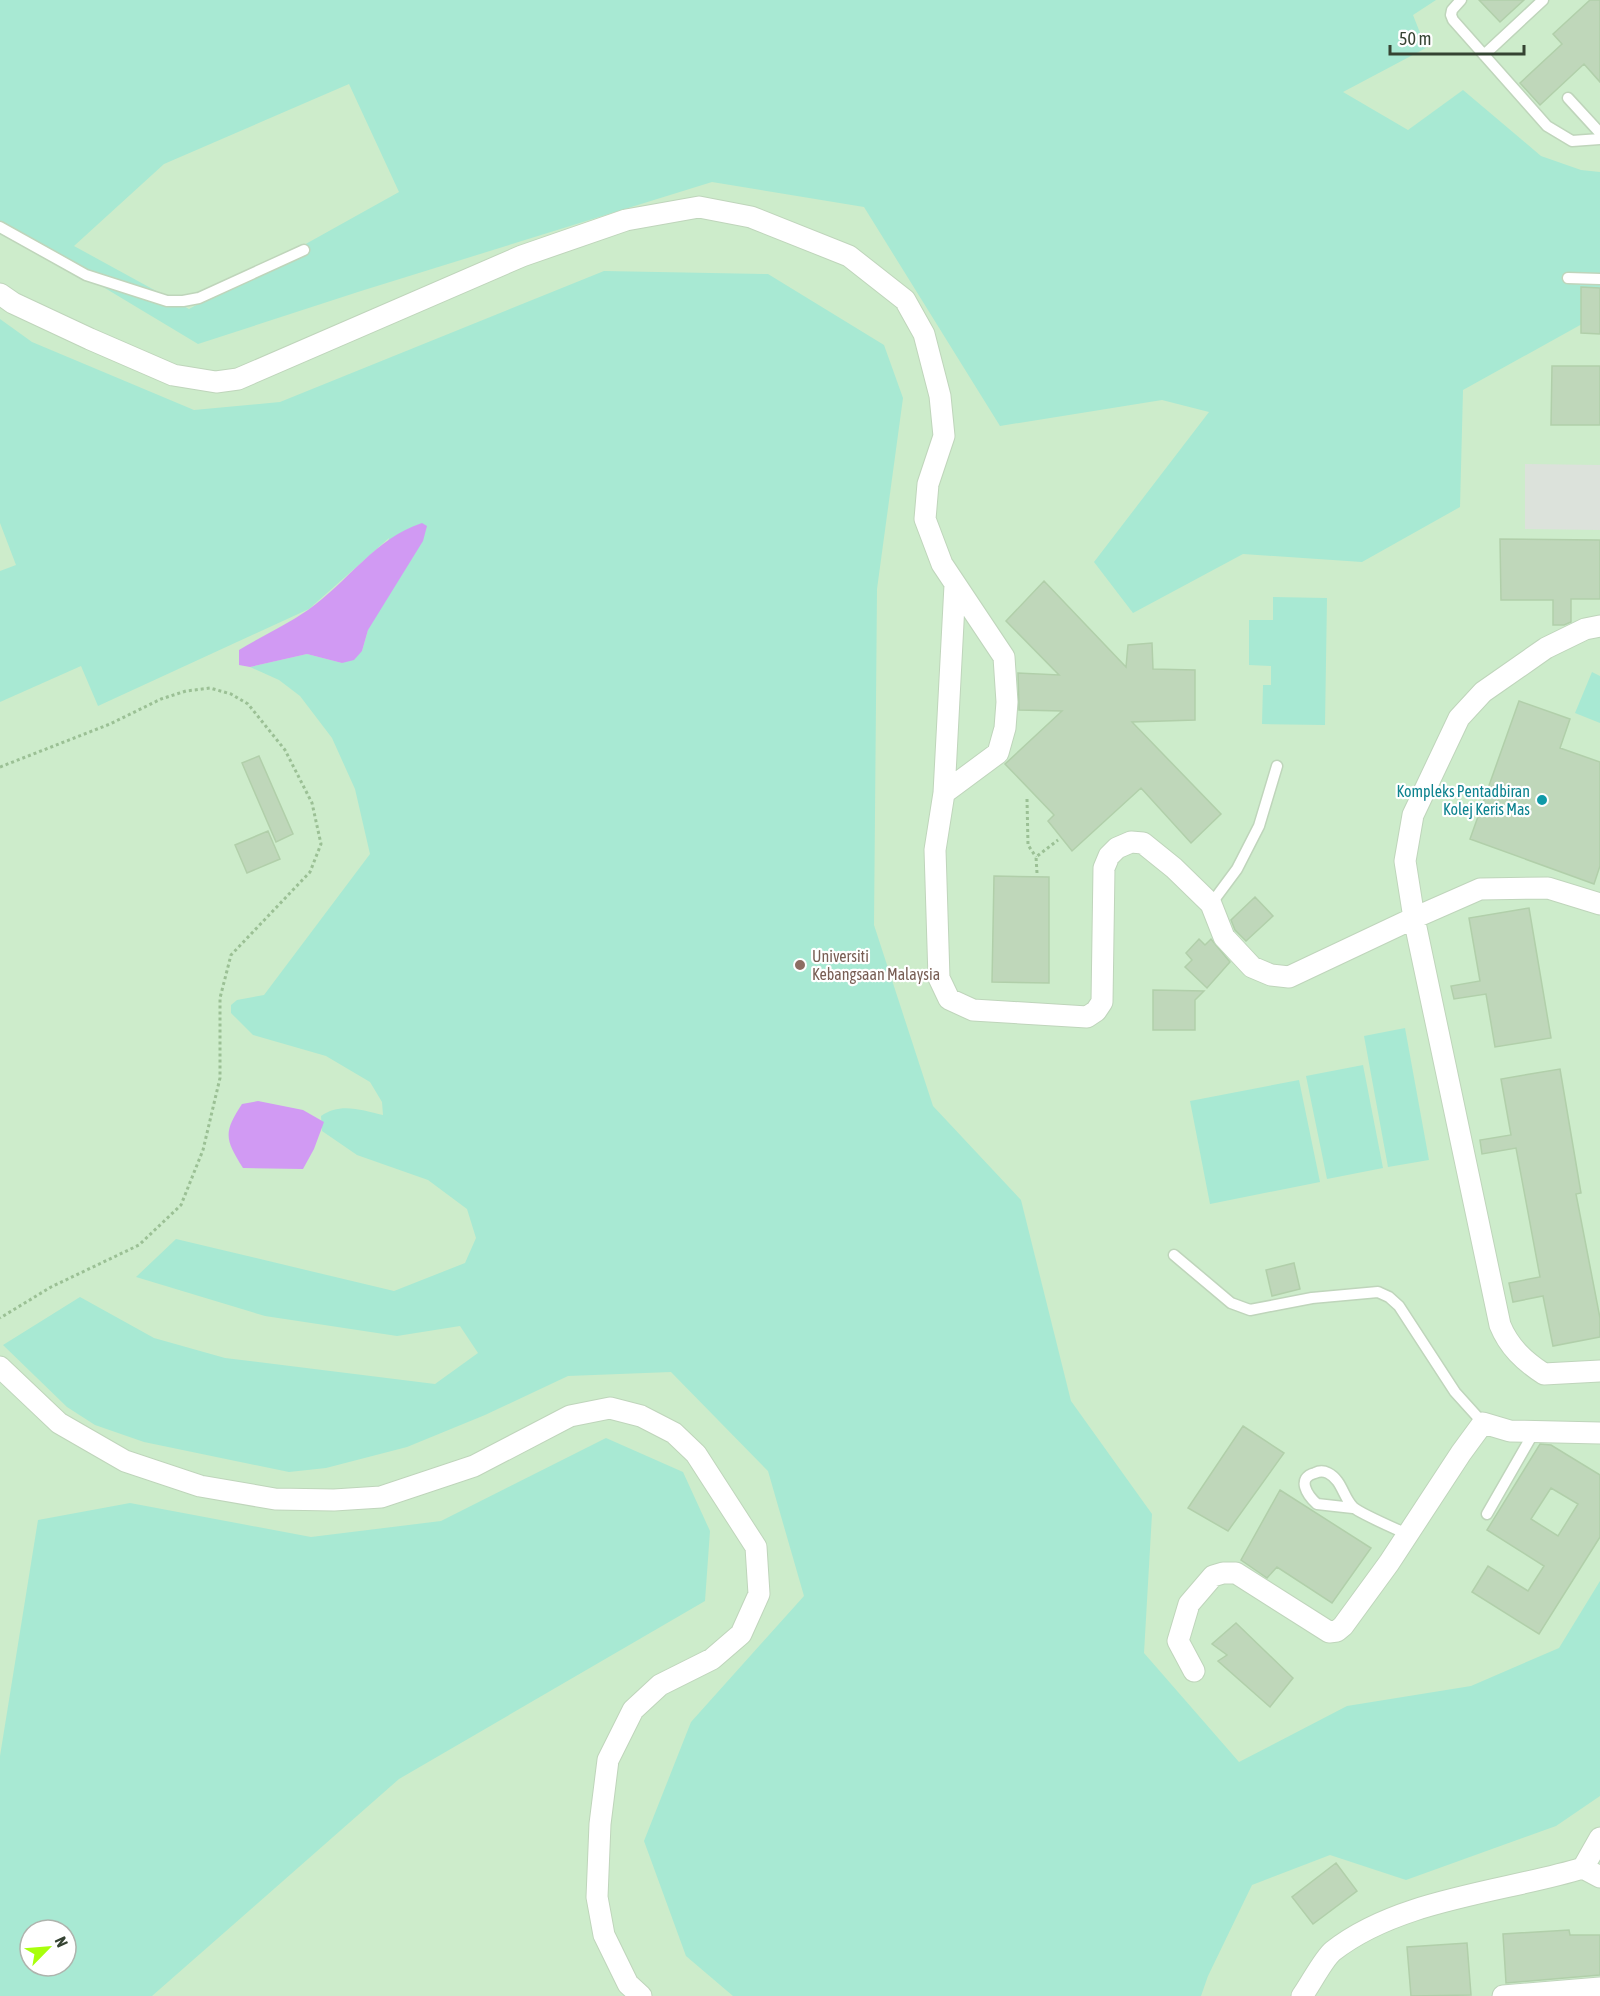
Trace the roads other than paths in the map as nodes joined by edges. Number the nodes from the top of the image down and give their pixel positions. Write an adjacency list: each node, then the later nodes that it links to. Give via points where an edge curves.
1 (1461, 0): 3 (lane, via 1451,15)
2 (1543, 0): 3 (lane)
3 (1484, 55): 6 (lane, via 1546,126 1572,141)
4 (1568, 98): 5 (lane)
5 (1600, 133)
6 (1600, 139)
7 (0, 227): 8 (lane, via 86,275 166,301 199,297)
8 (304, 250)
9 (1568, 278): 10 (lane)
10 (1600, 279)
11 (0, 294): 12 (street, via 173,375 216,382 238,379 522,256 626,220 699,207 751,217 849,256 905,300 924,334 940,396 944,436 928,484 925,519 942,564)
12 (955, 585): 15 (street); 15 (street, via 1004,657 1007,702 998,753)
13 (1600, 626): 18 (street, via 1585,628 1546,648 1483,692 1459,718 1413,815 1405,861)
14 (1277, 766): 16 (lane, via 1259,826 1238,869)
15 (944, 793): 16 (street, via 935,850 939,978 949,999 973,1010 1087,1017 1096,1011 1102,1002 1104,868 1108,855 1117,848 1131,842 1143,843)
16 (1211, 904): 18 (street, via 1224,937 1252,967 1270,975 1289,977)
17 (1600, 904): 18 (street, via 1548,888 1480,889)
18 (1414, 918): 21 (street, via 1506,1340 1544,1374)
19 (1174, 1255): 22 (lane, via 1232,1303 1250,1310 1312,1298 1378,1292 1389,1297 1399,1306 1455,1392)
20 (0, 1367): 32 (street, via 59,1423 125,1461 200,1486 275,1499 381,1497 474,1466 570,1416 610,1408 641,1416 674,1433 696,1454 756,1546 759,1594 741,1634 712,1659 660,1685 633,1710 608,1760 597,1898 604,1935 628,1984)
21 (1600, 1371)
22 (1483, 1424): 23 (street, via 1510,1431); 27 (street)
23 (1534, 1431): 24 (street); 26 (lane)
24 (1600, 1433)
25 (1353, 1508): 25 (lane, via 1336,1479 1328,1473 1319,1471 1305,1479 1306,1492 1317,1504); 27 (lane)
26 (1487, 1514)
27 (1407, 1534): 28 (street, via 1337,1631 1329,1632 1236,1573 1214,1576 1189,1604 1178,1641)
28 (1194, 1671)
29 (1600, 1838): 30 (street)
30 (1592, 1873): 33 (street, via 1552,1877 1444,1902 1379,1923 1331,1952)
31 (1600, 1988): 34 (street)
32 (641, 1996)
33 (1302, 1996)
34 (1503, 1996)

